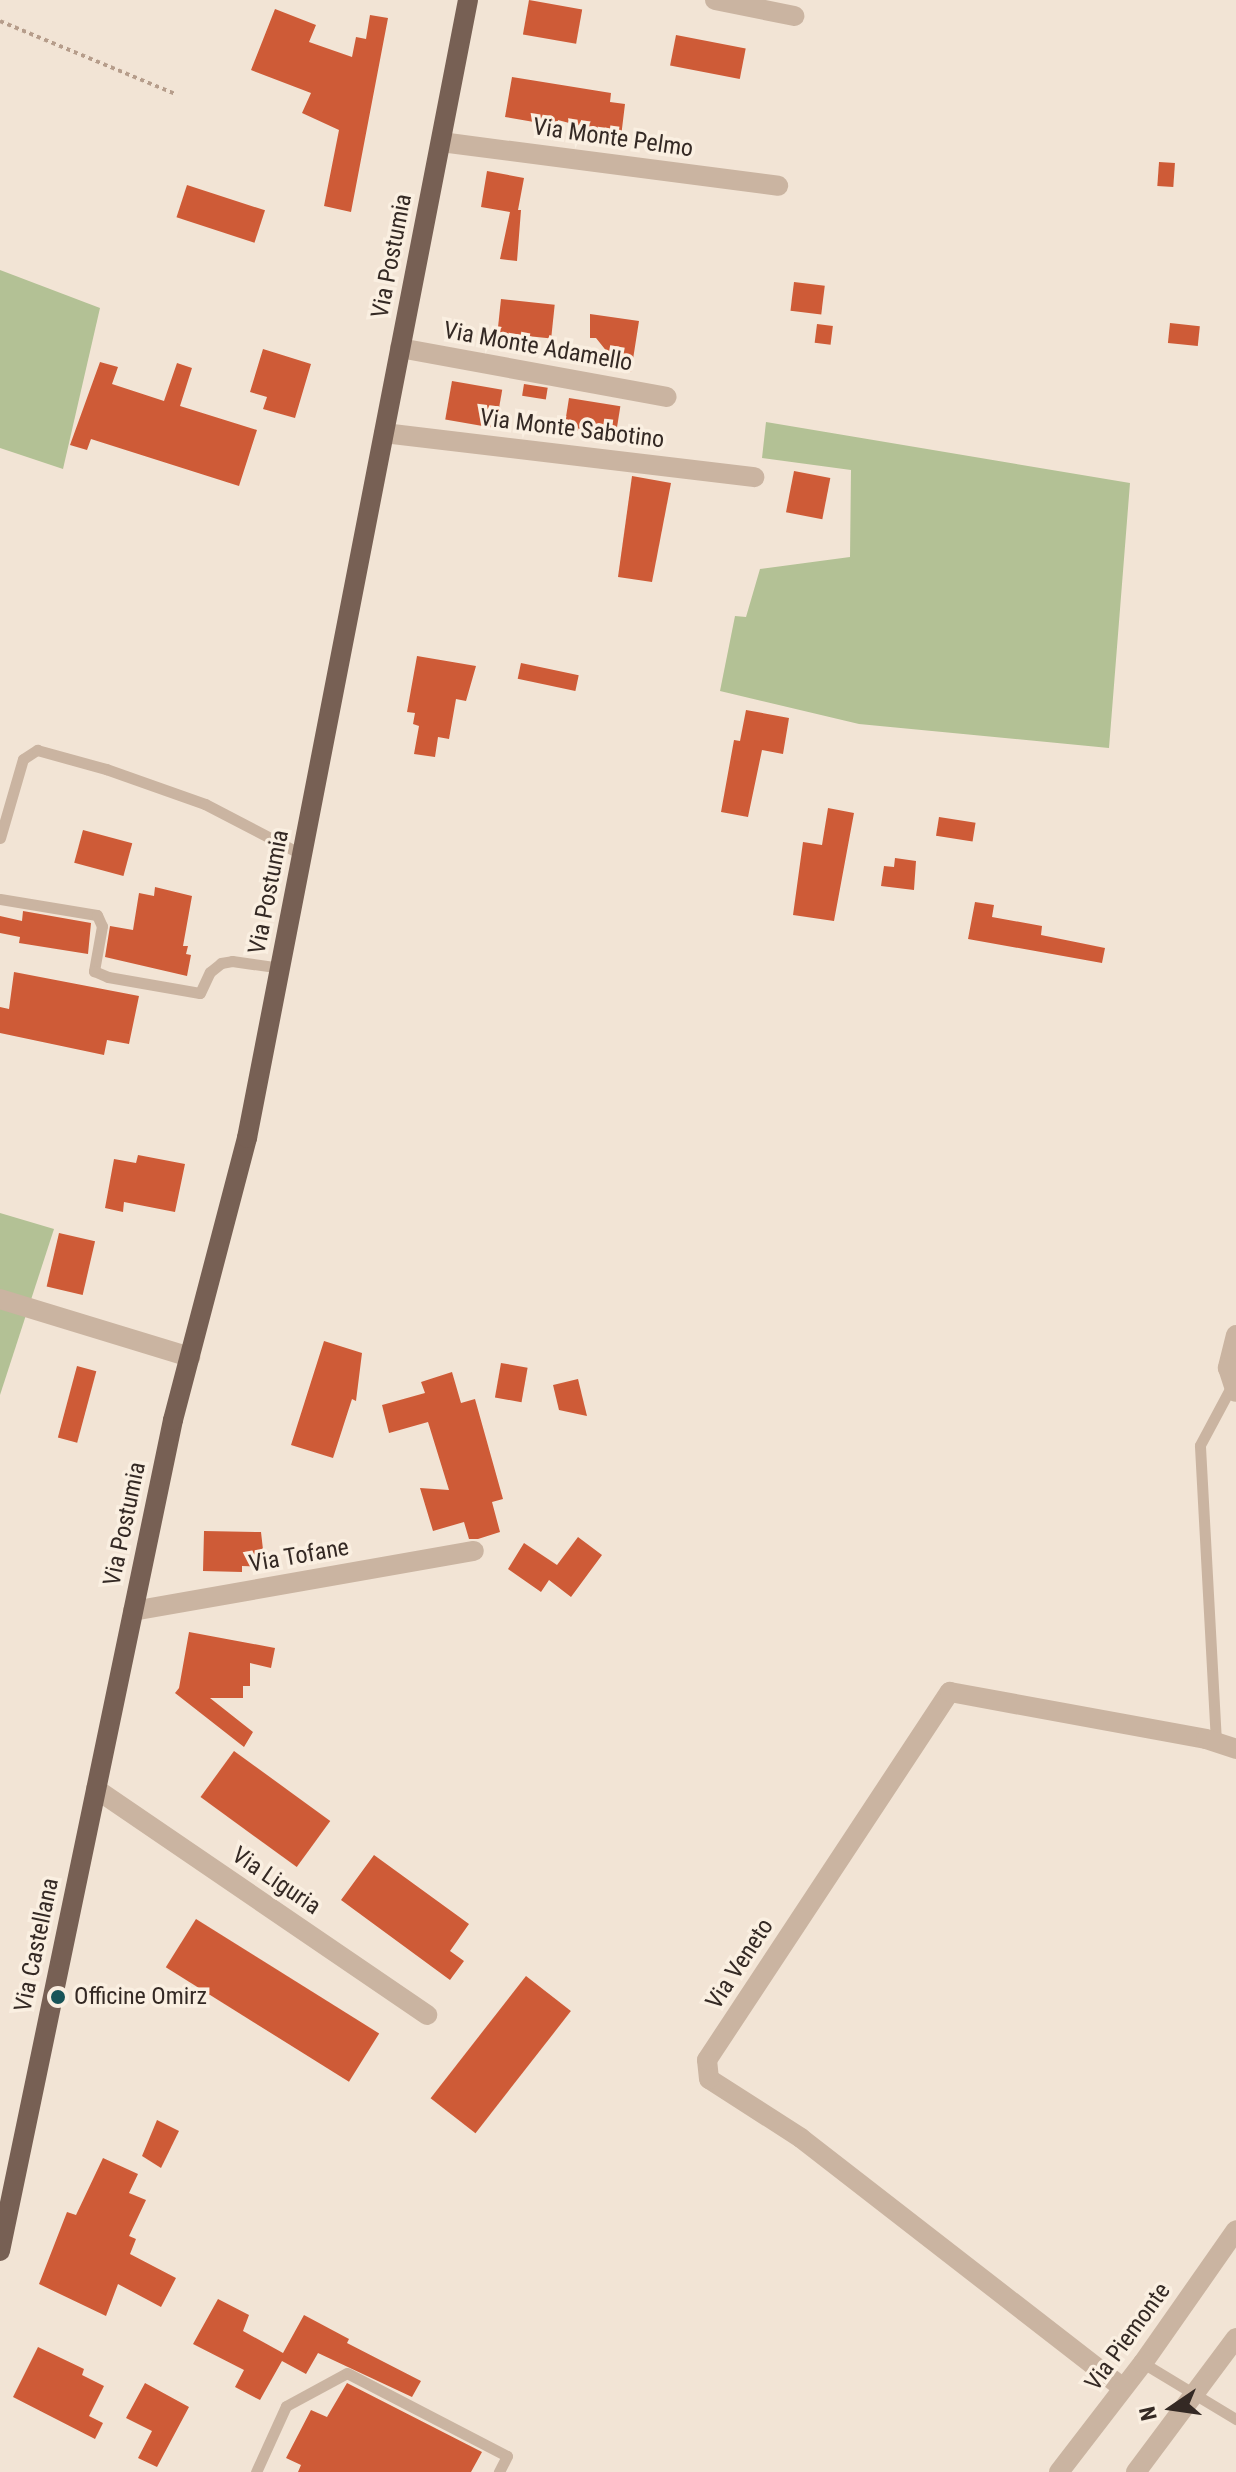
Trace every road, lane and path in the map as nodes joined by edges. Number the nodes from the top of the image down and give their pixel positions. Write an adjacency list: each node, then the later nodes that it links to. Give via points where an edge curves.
1 (468, 0): 6 (main road, Via Postumia)
2 (715, 0): 3 (street)
3 (794, 16)
4 (0, 21): 5 (path)
5 (175, 94)
6 (441, 142): 7 (street, Via Monte Pelmo); 8 (main road, Via Postumia)
7 (778, 186)
8 (400, 348): 9 (street, Via Monte Adamello); 10 (main road, Via Postumia)
9 (667, 397)
10 (384, 433): 11 (street, Via Monte Sabotino); 13 (main road, Via Postumia)
11 (754, 477)
12 (0, 838): 13 (lane, via 23,759 37,750 205,804)
13 (303, 855): 15 (main road, Via Postumia)
14 (0, 899): 15 (lane, via 97,915 102,926 94,971 108,977 200,993 221,963)
15 (281, 968): 18 (main road, Via Postumia, via 247,1138)
16 (0, 1299): 18 (street)
17 (1236, 1335): 19 (street, via 1228,1368)
18 (190, 1357): 21 (main road, Via Postumia)
19 (1234, 1389): 22 (lane, via 1200,1445)
20 (474, 1551): 21 (street, Via Tofane)
21 (133, 1611): 24 (main road, Via Postumia)
22 (1216, 1742): 23 (street, Via Veneto); 30 (street, Via Veneto, via 950,1692 707,2060 709,2079 801,2138)
23 (1236, 1749)
24 (96, 1789): 25 (street, Via Liguria); 27 (main road, Via Castellana)
25 (427, 2015)
26 (1236, 2230): 29 (street, Via Piemonte)
27 (0, 2251)
28 (1236, 2338): 31 (street)
29 (1143, 2363): 30 (street, Via Piemonte); 31 (lane)
30 (1123, 2388): 35 (street, Via Piemonte)
31 (1196, 2392): 32 (lane); 36 (street)
32 (1236, 2419)
33 (256, 2472): 34 (lane, via 286,2406 347,2373 507,2456)
34 (499, 2472)
35 (1059, 2472)
36 (1136, 2472)

